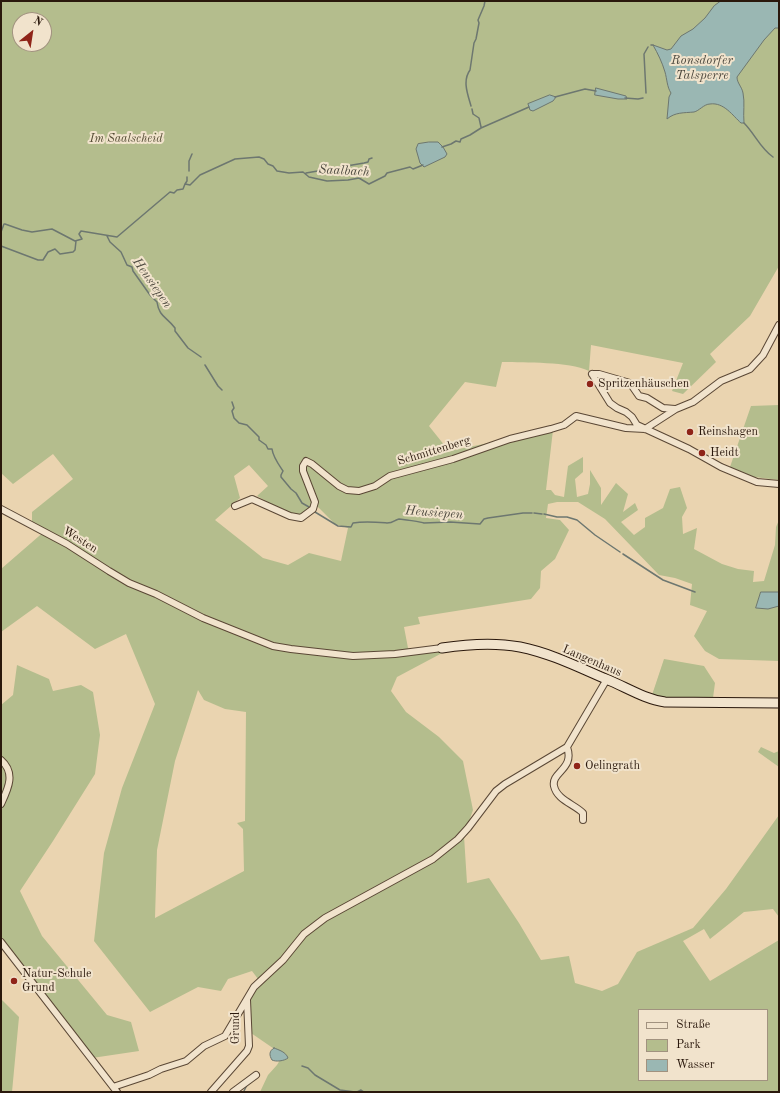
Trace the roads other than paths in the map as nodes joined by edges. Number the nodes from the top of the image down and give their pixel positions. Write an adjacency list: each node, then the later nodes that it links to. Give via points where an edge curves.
1 (779, 324): 2 (street, via 763,355 750,369 721,381 693,402)
2 (676, 409): 3 (street); 3 (street, via 664,408 639,396 630,383 592,374 610,404 626,412)
3 (644, 429): 4 (street, via 690,449 721,467 758,482); 5 (street, Schmittenberg, via 626,428 576,416 564,425 390,476 375,486 359,491 339,486 306,460 303,471 315,502 308,514 301,518 290,516 252,499)
4 (779, 484)
5 (235, 506)
6 (1, 508): 8 (street, Westen, via 67,544 122,579 261,642 280,648 353,656)
7 (442, 648): 8 (street, Langenhaus); 9 (street, Langenhaus, via 468,644 519,647 569,663)
8 (395, 654)
9 (607, 679): 10 (street, Langenhaus, via 648,699 665,702); 11 (street)
10 (779, 703)
11 (566, 747): 14 (street, via 568,763 555,780 554,787 560,796 583,813); 16 (street, Grund, via 496,791 458,839 433,859 311,928 254,987)
12 (1, 760): 13 (street, via 8,767 10,775)
13 (1, 804)
14 (584, 820)
15 (1, 942): 18 (street)
16 (247, 1000): 18 (street, via 225,1036 204,1046 186,1061 161,1069); 20 (street, Grund, via 249,1046)
17 (256, 1075): 19 (street)
18 (115, 1090)
19 (241, 1090): 21 (street)
20 (211, 1092)
21 (233, 1092)

